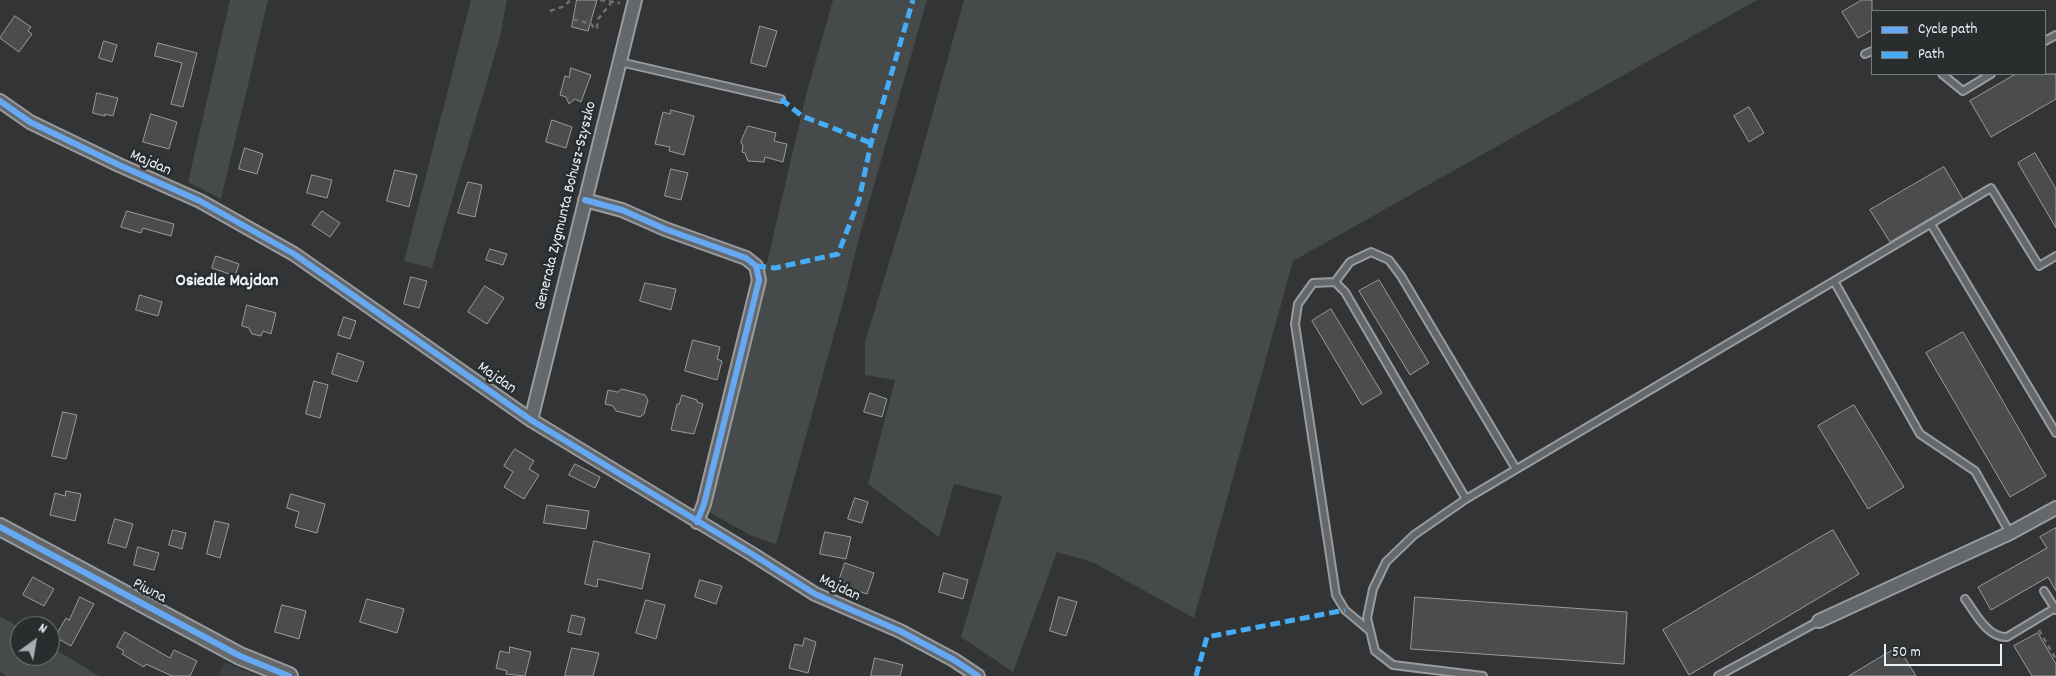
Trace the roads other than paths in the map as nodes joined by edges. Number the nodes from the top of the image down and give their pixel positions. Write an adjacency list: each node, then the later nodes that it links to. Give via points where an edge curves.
1 (634, 4): 4 (street, Generała Zygmunta Bohusz-Szyszko)
2 (1871, 51): 3 (lane)
3 (1865, 54)
4 (620, 62): 7 (lane); 9 (street, Generała Zygmunta Bohusz-Szyszko)
5 (1943, 75): 6 (lane, via 1962,91)
6 (1989, 75)
7 (780, 99)
8 (0, 101): 14 (street, Majdan, via 30,122 200,201 294,254)
9 (585, 200): 14 (street, Generała Zygmunta Bohusz-Szyszko); 19 (street, via 622,210 740,255 756,266 759,280)
10 (1931, 224): 11 (lane, via 1991,188 2039,266); 12 (lane); 15 (lane)
11 (2056, 256)
12 (1834, 281): 16 (lane); 21 (lane, via 1920,434 1974,471)
13 (1335, 282): 16 (lane, via 1350,262 1371,252 1389,260); 17 (lane, via 1345,292); 26 (lane, via 1313,283 1298,304 1296,324 1336,595 1345,610)
14 (531, 420): 19 (street, Majdan)
15 (2056, 433)
16 (1516, 469): 17 (lane)
17 (1466, 499): 26 (lane, via 1414,536 1386,562 1373,589 1367,618)
18 (2056, 508): 21 (street)
19 (698, 522): 28 (street, Majdan, via 815,594 900,631)
20 (0, 527): 27 (street, Piwna, via 240,656)
21 (2010, 534): 25 (street)
22 (2044, 591): 24 (lane)
23 (1964, 599): 24 (lane, via 1986,628 2001,637)
24 (2055, 609)
25 (1819, 621): 30 (lane)
26 (1370, 631): 29 (lane, via 1375,651 1393,665)
27 (289, 676)
28 (978, 676)
29 (1483, 676)
30 (1718, 676)

